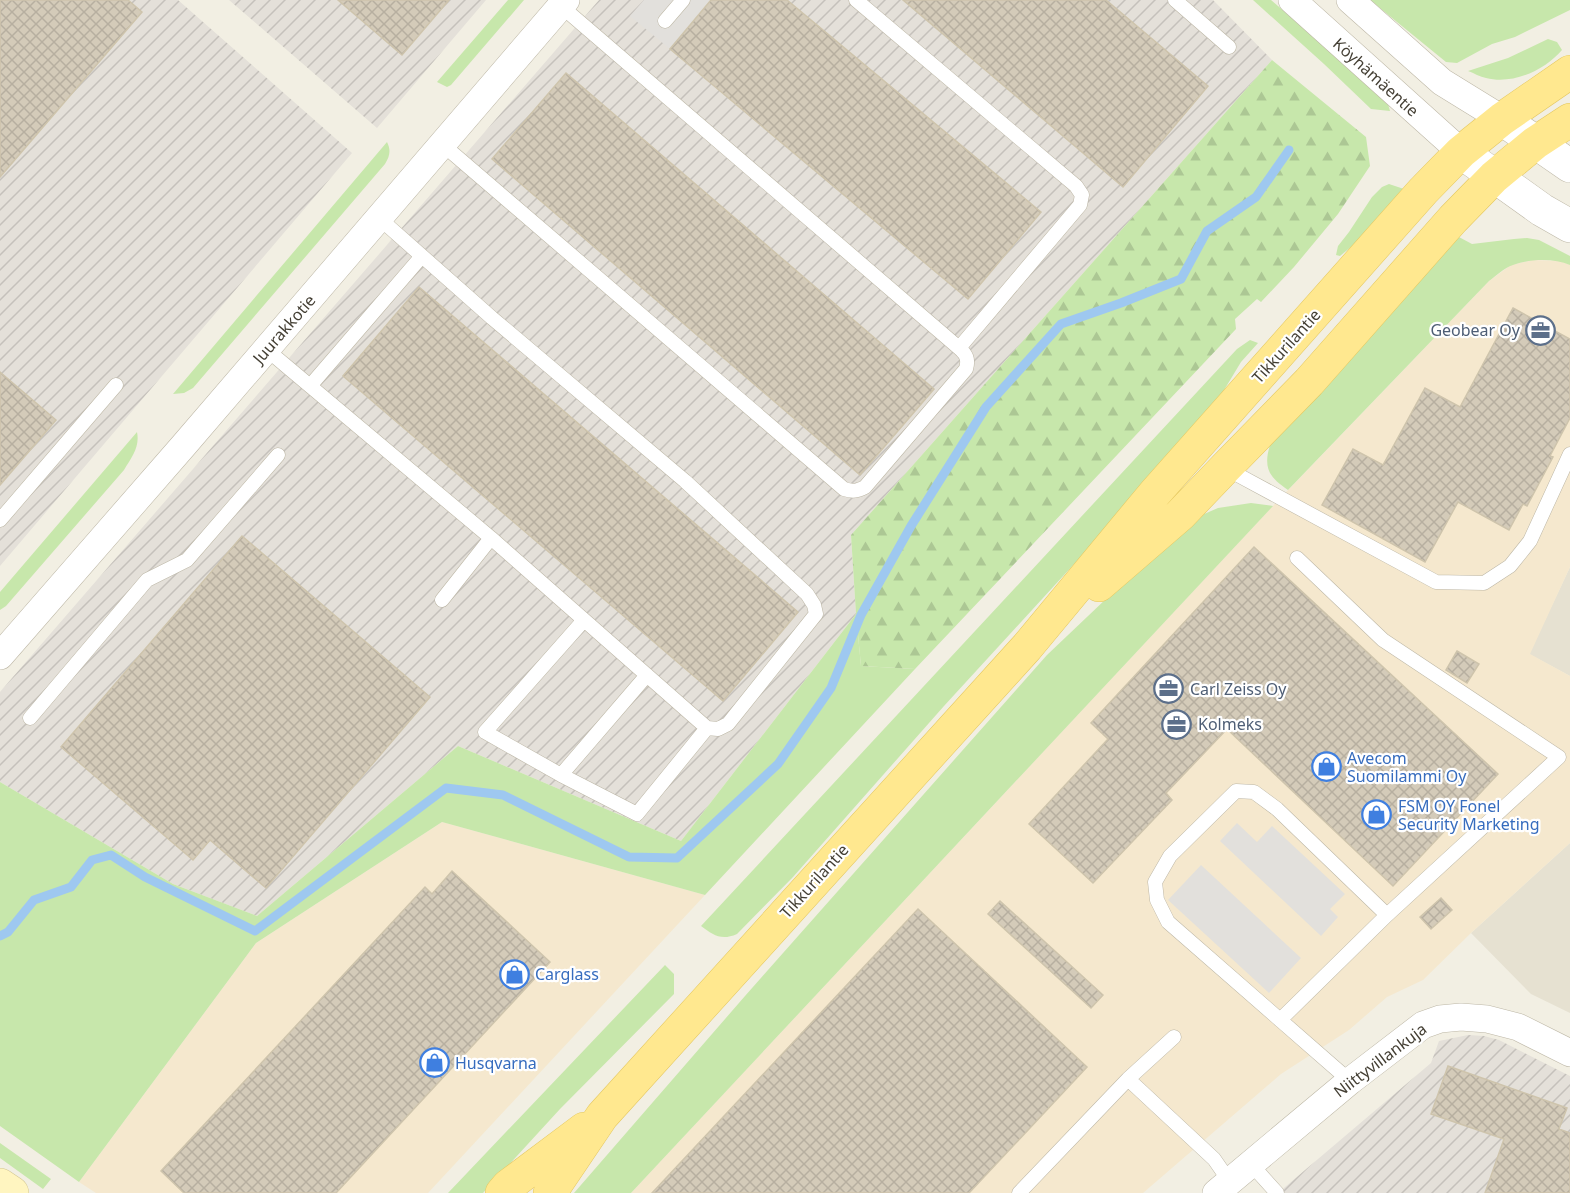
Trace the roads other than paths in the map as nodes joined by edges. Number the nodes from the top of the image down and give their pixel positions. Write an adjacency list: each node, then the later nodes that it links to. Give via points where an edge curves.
1 (683, 0): 7 (lane)
2 (856, 0): 20 (lane, via 1082,195 1080,205)
3 (1175, 0): 8 (lane)
4 (1292, 0): 14 (street, Köyhämäentie)
5 (1350, 0): 10 (street, via 1442,82)
6 (563, 3): 13 (street, Juurakkotie); 20 (lane)
7 (665, 21)
8 (1229, 47)
9 (1570, 72): 10 (main road, Tikkurilantie)
10 (1502, 119): 12 (street); 14 (main road, Tikkurilantie)
11 (1570, 120): 12 (main road, Tikkurilantie)
12 (1535, 142): 15 (street); 16 (main road, Tikkurilantie)
13 (442, 144): 17 (street, Juurakkotie); 20 (lane, via 850,492 865,487 966,369 967,358)
14 (1461, 152): 16 (street); 32 (main road, Tikkurilantie, via 1154,494)
15 (1570, 166)
16 (1494, 177): 18 (street); 26 (main road, Tikkurilantie)
17 (378, 218): 19 (lane); 21 (street, Juurakkotie)
18 (1570, 226)
19 (422, 256): 23 (lane); 36 (lane, via 685,481 814,604 816,614 728,724 718,729)
20 (958, 348)
21 (266, 349): 23 (lane); 33 (street, Juurakkotie)
22 (117, 385): 27 (lane)
23 (310, 386): 28 (lane)
24 (1570, 454): 26 (lane, via 1530,541 1510,566 1484,583 1436,582)
25 (278, 455): 35 (lane, via 187,560 147,580)
26 (1225, 468): 32 (main road, Tikkurilantie, via 1180,515)
27 (0, 520)
28 (491, 538): 30 (lane); 31 (lane)
29 (1298, 558): 38 (lane, via 1383,640 1559,757)
30 (442, 600)
31 (584, 620): 34 (lane); 37 (lane, via 485,732)
32 (1027, 647): 44 (main road, Tikkurilantie)
33 (0, 656)
34 (647, 675): 36 (lane); 37 (lane)
35 (30, 718)
36 (707, 728): 37 (lane, via 637,814)
37 (561, 775)
38 (1387, 915): 39 (lane); 39 (lane, via 1277,809 1254,792 1236,791 1170,856 1155,882 1157,900 1168,922)
39 (1280, 1020): 43 (lane)
40 (1174, 1037): 42 (lane)
41 (1570, 1053): 43 (street, Niittyvillankuja, via 1518,1027 1461,1017 1440,1019 1424,1025)
42 (1128, 1079): 47 (lane, via 1214,1159); 51 (lane)
43 (1350, 1081): 45 (street, Niittyvillankuja)
44 (602, 1116): 49 (main road, Tikkurilantie); 50 (main road, Tikkurilantie)
45 (1251, 1164): 47 (street, Niittyvillankuja); 52 (lane)
46 (0, 1185): 48 (main road)
47 (1223, 1187)
48 (12, 1193)
49 (502, 1193)
50 (550, 1193)
51 (1019, 1193)
52 (1277, 1193)

